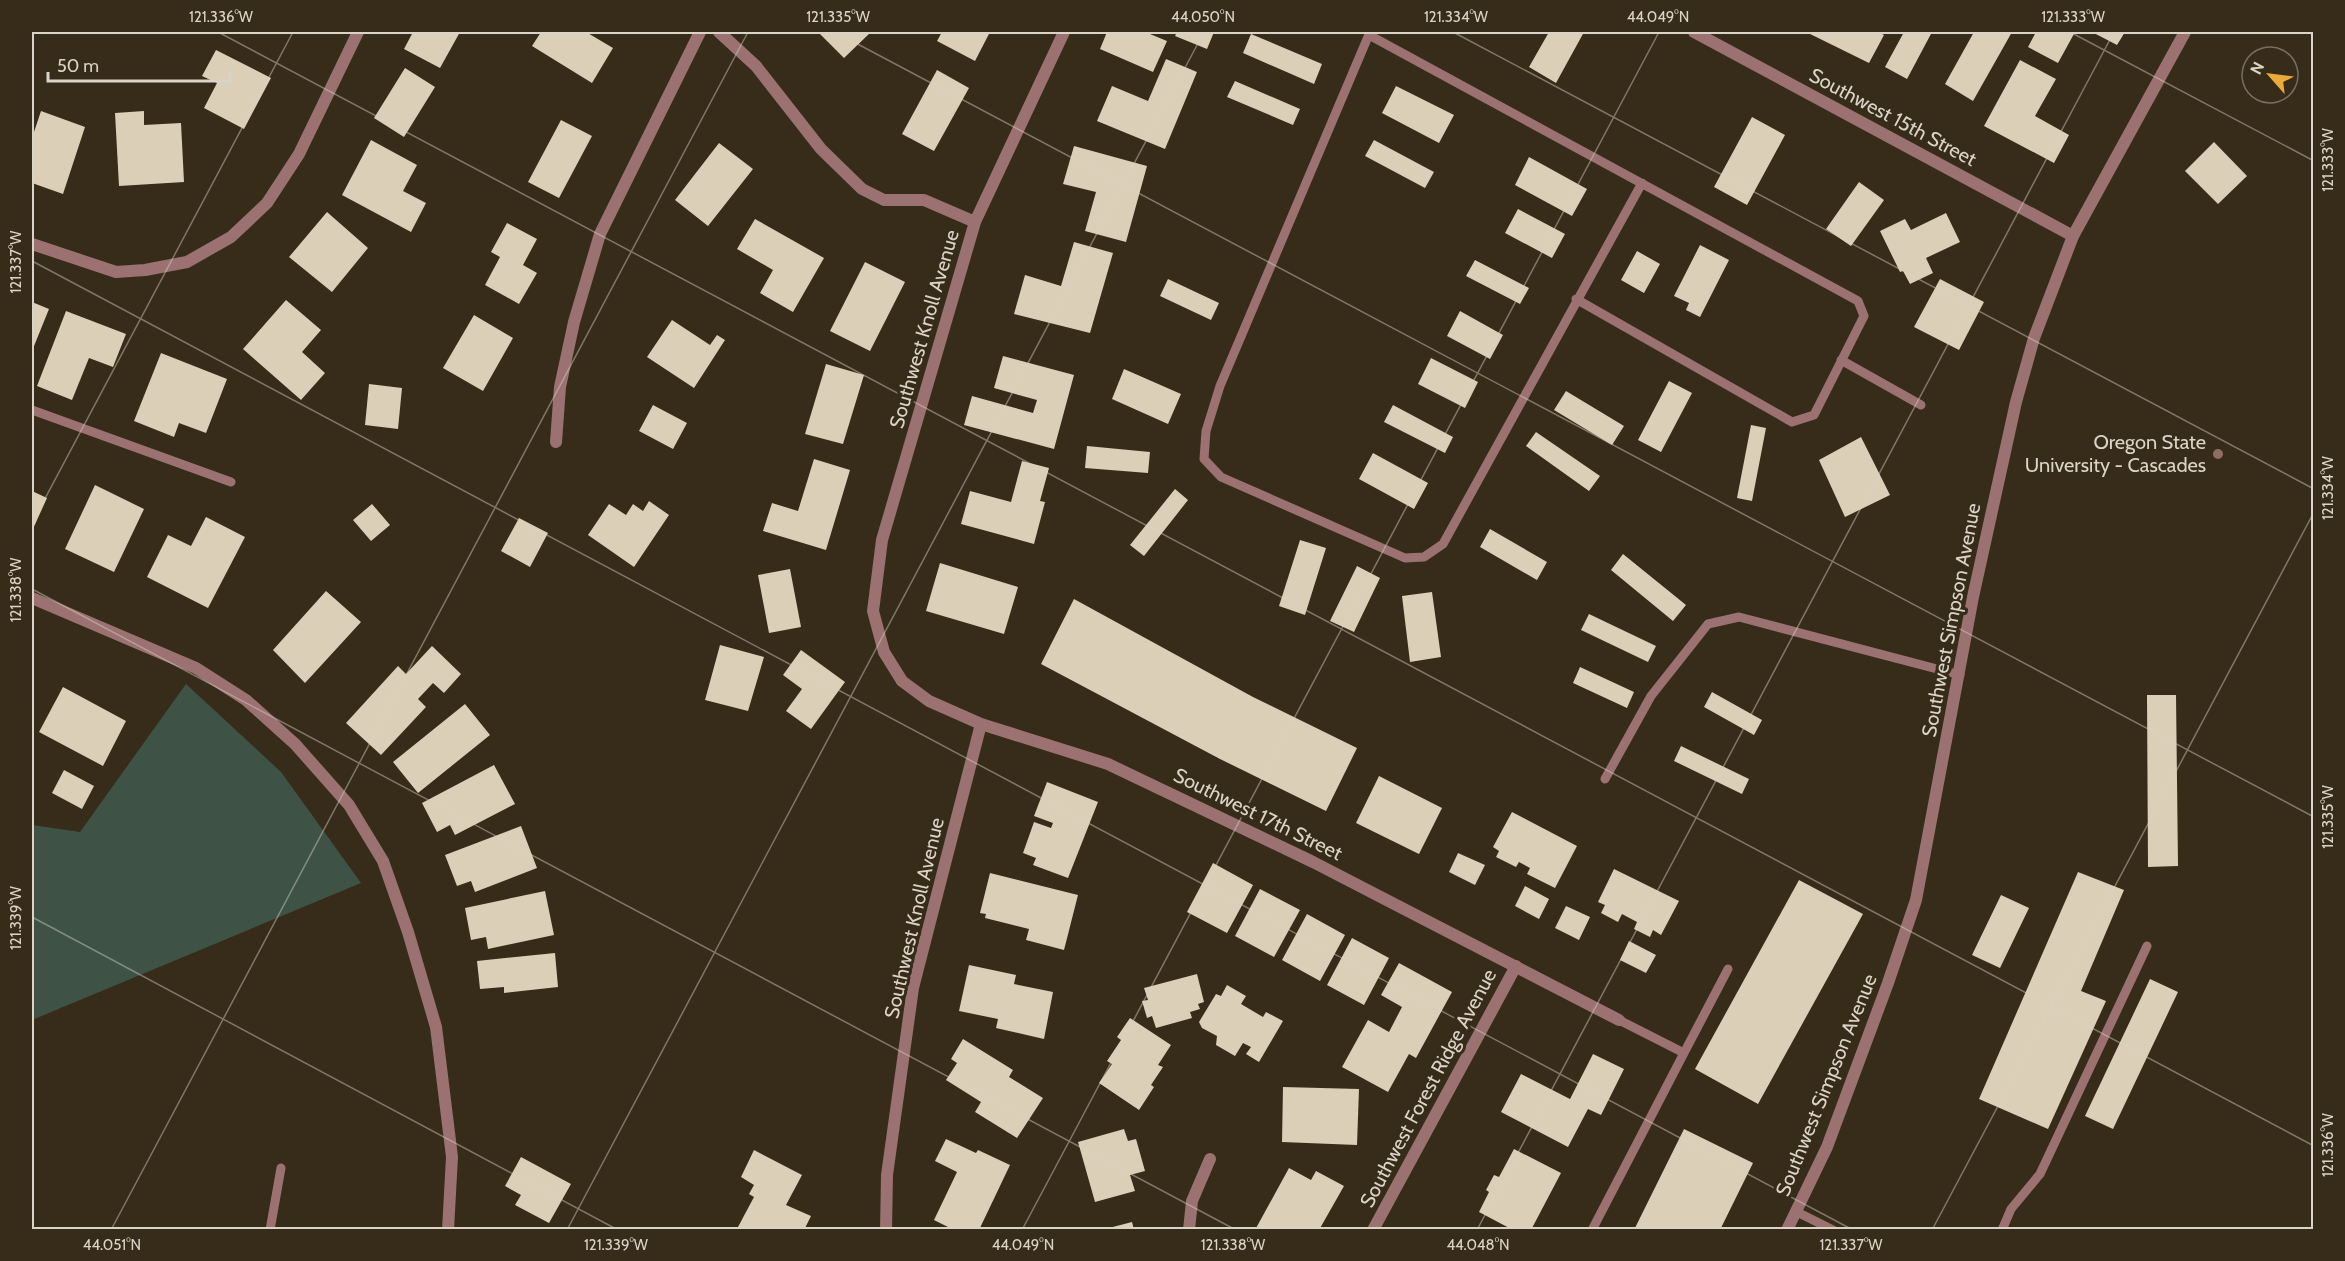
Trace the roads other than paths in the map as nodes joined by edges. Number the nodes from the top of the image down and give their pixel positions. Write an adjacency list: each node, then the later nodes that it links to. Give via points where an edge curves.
1 (358, 32): 11 (street, via 298,154 267,203 231,237 187,262 116,272)
2 (700, 32): 16 (street, via 600,234 571,333 560,387)
3 (719, 32): 9 (street, via 756,66 821,149 862,189 884,200 924,200)
4 (1064, 32): 9 (street, Southwest Knoll Avenue)
5 (1694, 32): 10 (street, Southwest 15th Street)
6 (2184, 32): 10 (street, Southwest Simpson Avenue)
7 (1370, 33): 8 (lane); 12 (lane, via 1220,386 1206,431 1203,459 1221,477 1405,558 1424,557 1443,544)
8 (1642, 183): 12 (lane); 13 (lane, via 1858,301 1863,316)
9 (975, 222): 19 (street, Southwest Knoll Avenue, via 882,540 873,611)
10 (2073, 236): 20 (street, Southwest Simpson Avenue, via 2034,338 2016,402)
11 (32, 244)
12 (1576, 299): 13 (lane, via 1792,422 1814,415)
13 (1841, 360): 14 (lane)
14 (1921, 405)
15 (32, 410): 17 (lane)
16 (556, 442)
17 (231, 482)
18 (32, 598): 32 (street, via 196,668 246,700 295,744 349,805 383,861 436,1027 452,1157)
19 (884, 652): 21 (street, Southwest 17th Street, via 902,681 929,701)
20 (1960, 675): 22 (lane, via 1739,616 1708,624 1651,696); 30 (street, Southwest Simpson Avenue, via 1916,900 1836,1125)
21 (981, 724): 24 (street, Southwest 17th Street, via 1108,764 1313,862); 33 (street, Southwest Knoll Avenue, via 913,988 887,1175)
22 (1605, 779)
23 (2147, 946): 39 (lane, via 2040,1174 2011,1209)
24 (1516, 966): 26 (street, Southwest 17th Street); 35 (street, Southwest Forest Ridge Avenue)
25 (1728, 969): 27 (lane)
26 (1619, 1020): 27 (lane)
27 (1684, 1053): 36 (lane)
28 (1210, 1159): 34 (street, via 1192,1201)
29 (281, 1168): 31 (lane)
30 (1797, 1212): 37 (street, Southwest Simpson Avenue); 38 (lane)
31 (270, 1230)
32 (448, 1230)
33 (886, 1230)
34 (1189, 1230)
35 (1374, 1230)
36 (1592, 1230)
37 (1787, 1230)
38 (1833, 1230)
39 (2002, 1230)

